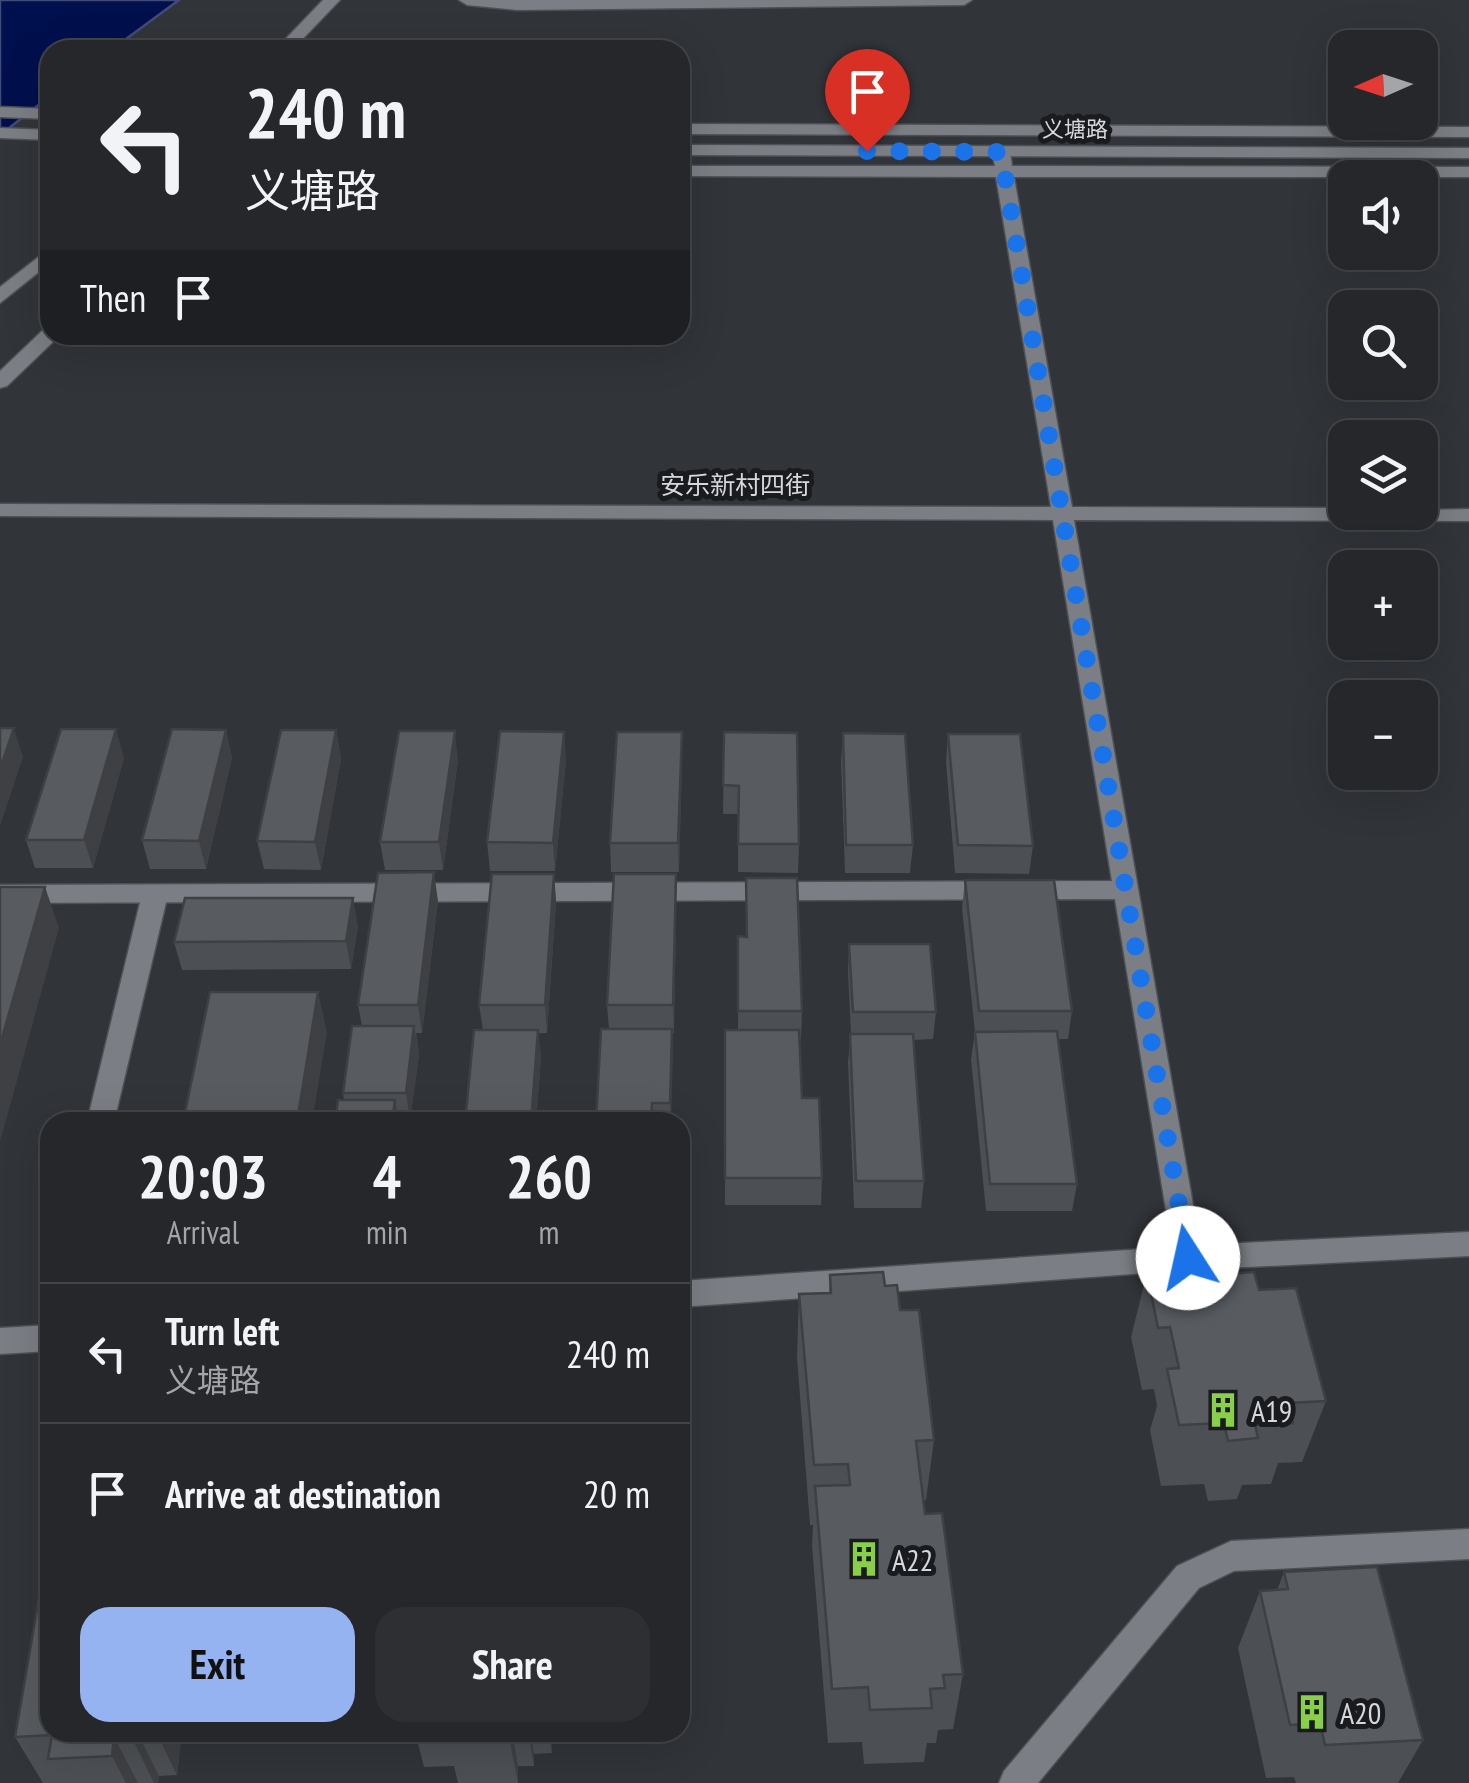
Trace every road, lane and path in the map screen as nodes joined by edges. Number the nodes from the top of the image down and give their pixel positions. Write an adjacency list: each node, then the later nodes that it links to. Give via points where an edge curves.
1 (332, 0): 4 (street)
2 (467, 0): 3 (street)
3 (964, 0)
4 (293, 40)
5 (0, 112): 6 (street)
6 (40, 114)
7 (690, 128): 8 (street, 义塘路)
8 (1469, 132)
9 (0, 133): 10 (street)
10 (40, 135)
11 (690, 150): 13 (street, 义塘路)
12 (1469, 153): 13 (street, 义塘路)
13 (1002, 162): 14 (street); 15 (street); 21 (street)
14 (690, 171)
15 (1469, 172)
16 (40, 262): 17 (street)
17 (0, 296)
18 (40, 344): 19 (street)
19 (0, 382)
20 (0, 510): 21 (street, 安乐新村四街)
21 (1062, 514): 22 (street, 安乐新村四街); 23 (street)
22 (1469, 516)
23 (1126, 890): 25 (street); 28 (street)
24 (0, 894): 25 (street)
25 (156, 894): 26 (street)
26 (102, 1112)
27 (1469, 1244): 28 (street)
28 (1188, 1258): 29 (street)
29 (690, 1293)
30 (40, 1339): 31 (street)
31 (0, 1341)
32 (1469, 1544): 33 (street, via 1231,1556 1188,1577)
33 (1016, 1783)

